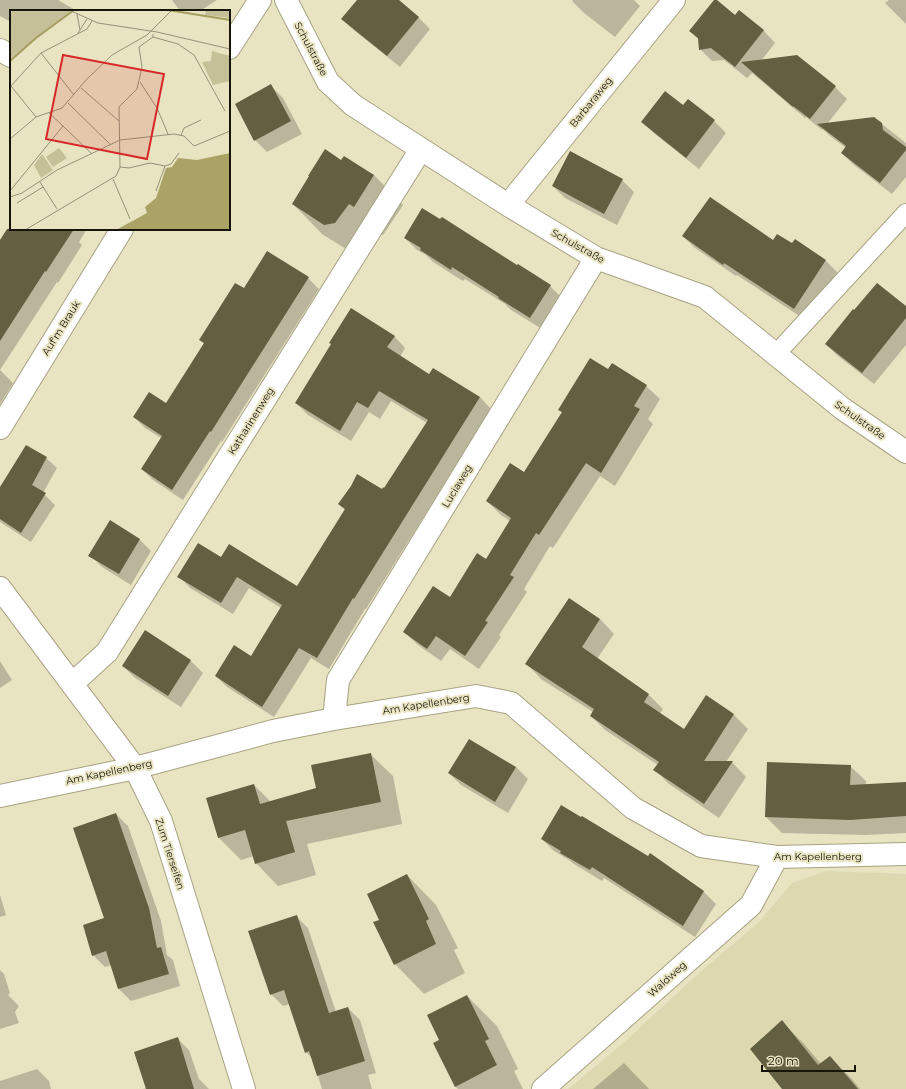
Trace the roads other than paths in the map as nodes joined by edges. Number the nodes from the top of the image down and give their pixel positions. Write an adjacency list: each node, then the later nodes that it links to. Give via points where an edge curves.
1 (260, 0): 4 (street)
2 (286, 0): 7 (street, Schulstraße, via 328,82 353,105)
3 (674, 0): 8 (street, Barbaraweg)
4 (230, 46)
5 (0, 50): 6 (street)
6 (10, 55)
7 (420, 149): 8 (street, Schulstraße); 16 (street, Katharinenweg, via 107,652)
8 (508, 205): 11 (street, Schulstraße)
9 (906, 213): 12 (lane)
10 (121, 230): 13 (street, Auf'm Brauk)
11 (596, 258): 12 (street, Schulstraße, via 705,297); 17 (street, Luciaweg, via 338,680)
12 (776, 354): 14 (street, Schulstraße, via 842,409)
13 (0, 428)
14 (906, 452)
15 (0, 588): 16 (street, Zum Tierseifen)
16 (72, 684): 18 (street, Zum Tierseifen)
17 (334, 718): 18 (street, Am Kapellenberg, via 273,731); 21 (street, Am Kapellenberg, via 476,696 511,703 633,808 701,846)
18 (135, 768): 19 (street, Am Kapellenberg); 22 (street, Zum Tierseifen, via 161,821)
19 (0, 796)
20 (906, 854): 21 (street, Am Kapellenberg)
21 (777, 857): 23 (street, Waldweg, via 751,905)
22 (244, 1089)
23 (543, 1089)

